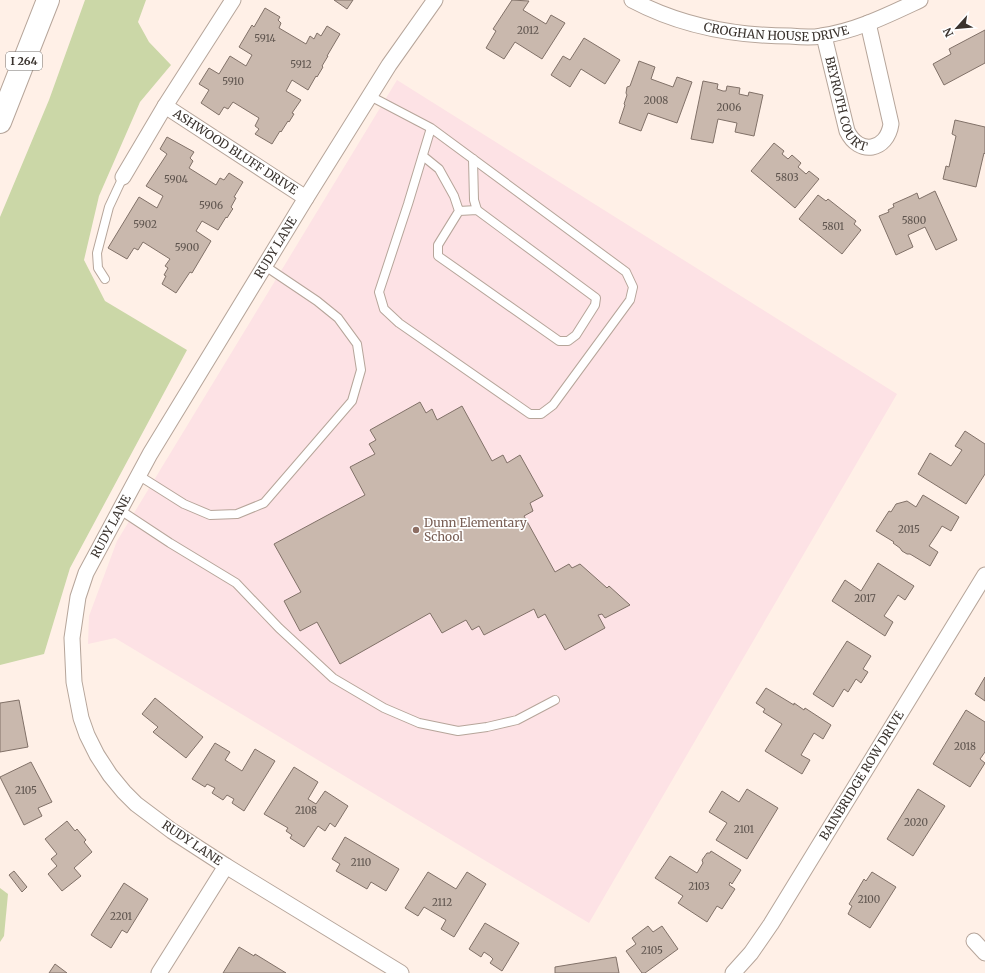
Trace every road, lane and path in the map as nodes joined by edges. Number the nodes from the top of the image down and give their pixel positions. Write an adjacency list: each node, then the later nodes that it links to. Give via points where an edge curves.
1 (48, 0): 10 (highway, I 264)
2 (233, 0): 9 (street, ASHWOOD BLUFF DRIVE)
3 (435, 0): 8 (street, RUDY LANE, via 389,64)
4 (632, 0): 7 (street, CROGHAN HOUSE DRIVE, via 688,23 713,29 766,36)
5 (920, 0): 6 (street, CROGHAN HOUSE DRIVE)
6 (868, 23): 7 (street, CROGHAN HOUSE DRIVE); 7 (street, BEYROTH COURT, via 890,124 890,132 886,138 873,147 865,147 854,142 847,131)
7 (824, 36)
8 (370, 96): 11 (lane); 15 (street, RUDY LANE)
9 (165, 106): 14 (street, ASHWOOD BLUFF DRIVE); 15 (street, ASHWOOD BLUFF DRIVE)
10 (0, 122)
11 (431, 128): 12 (lane); 13 (lane)
12 (422, 156): 13 (lane, via 379,292 384,309 399,323 530,414 541,414 553,405 626,306 633,287 626,272); 17 (lane, via 439,169)
13 (473, 159): 16 (lane, via 474,200)
14 (123, 177): 19 (lane, via 109,207 97,253 98,268)
15 (306, 198): 18 (street, RUDY LANE)
16 (478, 210): 17 (lane); 17 (lane, via 596,298 595,305 576,335 568,341 559,341 438,256 438,245)
17 (459, 211)
18 (265, 266): 20 (street, RUDY LANE); 20 (lane, via 338,318 357,344 361,370 352,402 264,503 237,514 210,515 184,504)
19 (105, 279)
20 (138, 475): 21 (street, RUDY LANE)
21 (120, 510): 23 (lane, via 236,583 279,628 333,678 384,708 419,723 458,730 517,720); 24 (street, RUDY LANE, via 86,573 78,597 72,638 74,682 81,718 97,755 124,792 172,831)
22 (985, 575): 29 (street, BAINBRIDGE ROW DRIVE, via 771,924)
23 (555, 700)
24 (226, 866): 27 (street); 28 (street, RUDY LANE)
25 (974, 941): 26 (street)
26 (985, 953)
27 (160, 973)
28 (401, 973)
29 (733, 973)

